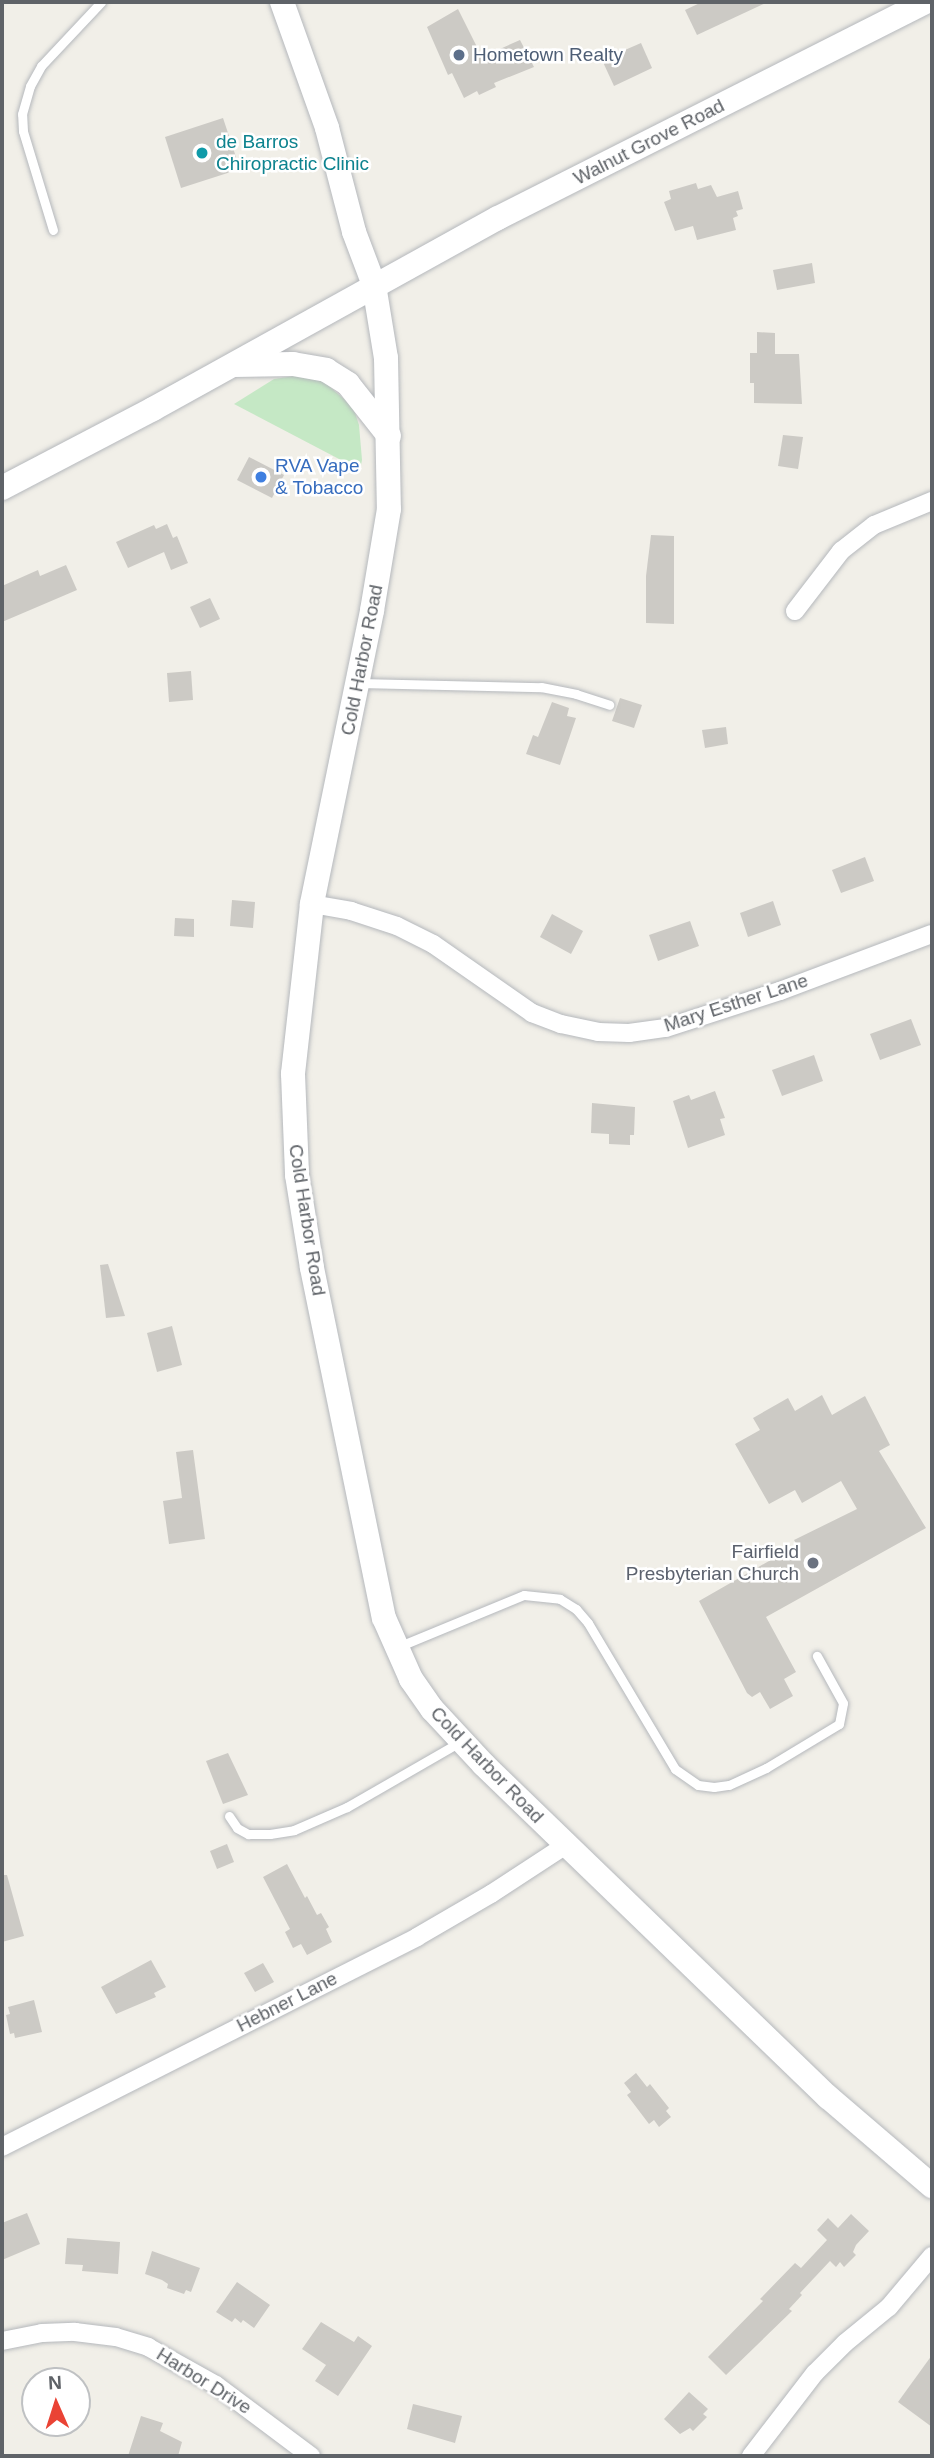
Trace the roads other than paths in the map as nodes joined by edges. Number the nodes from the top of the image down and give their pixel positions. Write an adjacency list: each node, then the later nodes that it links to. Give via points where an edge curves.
1 (101, 2): 4 (lane, via 41,66 22,114)
2 (282, 2): 5 (main road, Cold Harbor Road, via 327,128 354,232)
3 (926, 2): 5 (main road, Walnut Grove Road)
4 (53, 230)
5 (374, 285): 6 (main road); 7 (main road, Cold Harbor Road, via 386,358)
6 (231, 365): 7 (main road, via 293,364 326,370 348,384); 8 (main road)
7 (389, 436): 11 (main road, Cold Harbor Road, via 389,509)
8 (2, 488)
9 (932, 501): 10 (street, via 874,525 841,551)
10 (795, 611)
11 (357, 682): 12 (lane, via 541,687); 13 (main road, Cold Harbor Road)
12 (609, 705)
13 (312, 904): 14 (street, Mary Esther Lane, via 397,926 433,944 532,1013 598,1032 666,1028); 15 (main road, Cold Harbor Road, via 293,1074 297,1175 379,1597)
14 (932, 934)
15 (395, 1648): 16 (lane, via 524,1595 560,1600 588,1623 675,1769 698,1785 714,1787 766,1768 839,1724 843,1703); 17 (main road, Cold Harbor Road, via 432,1709)
16 (817, 1656)
17 (462, 1742): 18 (lane, via 347,1807 294,1830 248,1834); 19 (main road, Cold Harbor Road)
18 (229, 1816)
19 (566, 1845): 20 (street, Hebner Lane, via 417,1937); 21 (main road, Cold Harbor Road, via 828,2097)
20 (2, 2147)
21 (932, 2186)
22 (932, 2256): 25 (street, via 889,2307 815,2373)
23 (2, 2341): 24 (street, Harbor Drive, via 75,2332 148,2347 216,2385)
24 (311, 2456)
25 (751, 2456)

